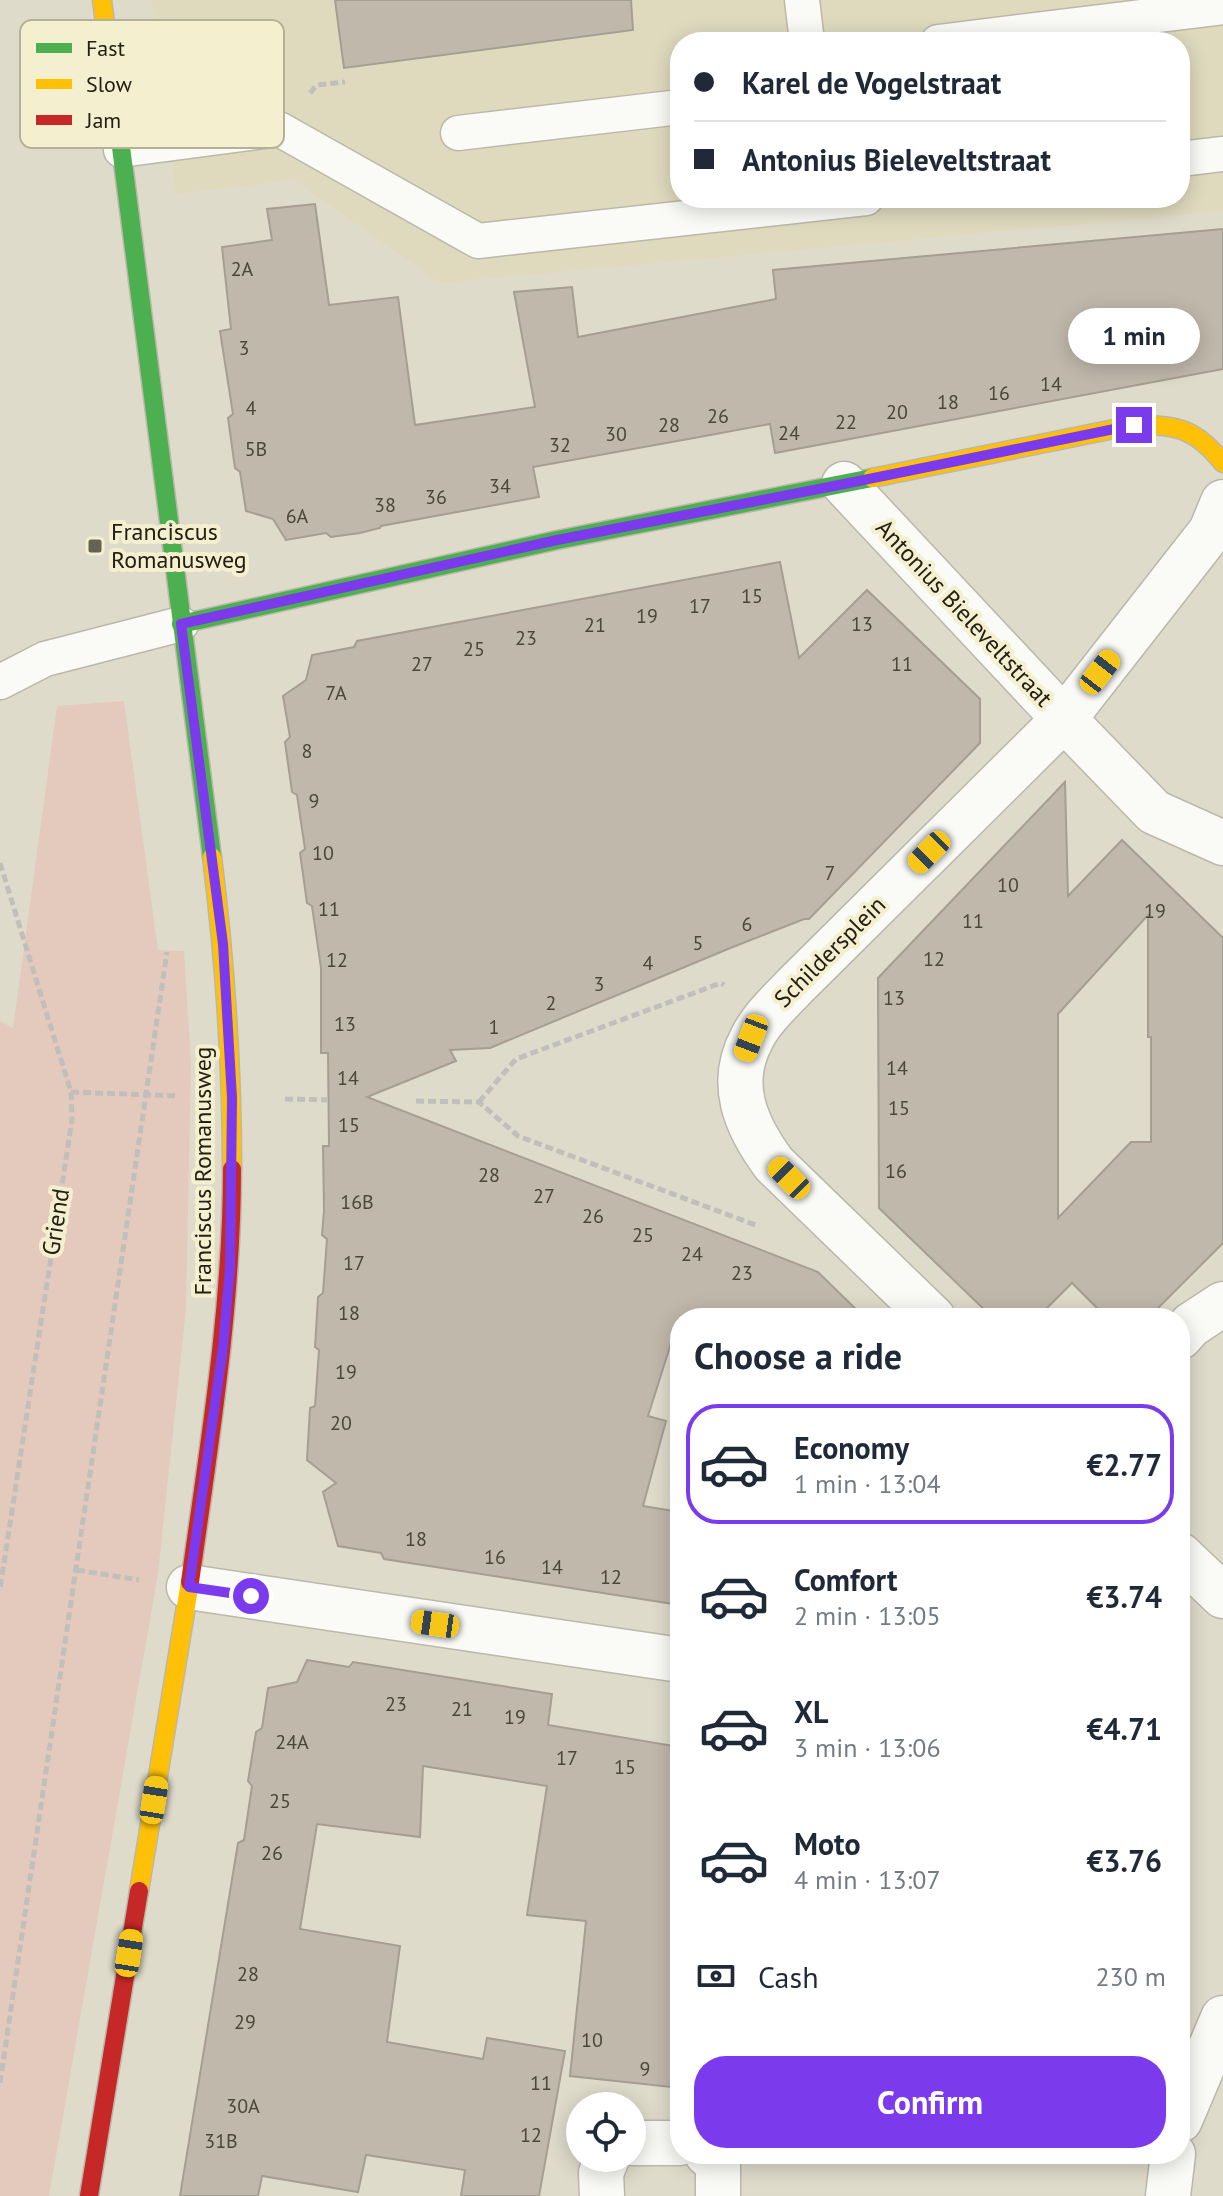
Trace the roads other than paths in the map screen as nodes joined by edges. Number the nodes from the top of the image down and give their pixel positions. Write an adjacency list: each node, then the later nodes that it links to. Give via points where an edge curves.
1 (102, 0): 4 (street, Franciscus Romanusweg)
2 (802, 0): 5 (lane)
3 (1223, 7): 6 (lane)
4 (105, 20)
5 (806, 32)
6 (1019, 32)
7 (670, 108): 9 (lane)
8 (284, 132): 14 (lane, via 478,241)
9 (458, 133)
10 (136, 148): 11 (lane)
11 (121, 150): 18 (street, Franciscus Romanusweg)
12 (1223, 154): 13 (lane)
13 (1190, 158)
14 (776, 208)
15 (1223, 463): 16 (street, via 1187,429 1134,425)
16 (844, 484): 18 (street, via 557,540); 20 (street, Antonius Bieleveltstraat)
17 (1223, 502): 20 (street, Antonius Bieleveltstraat, via 1211,531)
18 (181, 624): 19 (lane, via 45,659); 26 (street, Franciscus Romanusweg, via 223,944 232,1098 230,1267)
19 (0, 682)
20 (1064, 719): 21 (street, via 1154,812); 23 (street, Schildersplein, via 806,974 751,1038 743,1062 740,1088 746,1119 774,1164)
21 (1223, 843)
22 (1223, 1304): 24 (street)
23 (923, 1308)
24 (1190, 1326)
25 (1190, 1565): 27 (street)
26 (189, 1587): 28 (street); 36 (street, Franciscus Romanusweg)
27 (1223, 1596)
28 (670, 1659)
29 (1223, 2018): 30 (street)
30 (1190, 2096)
31 (646, 2143): 32 (street)
32 (670, 2143)
33 (718, 2164): 38 (street)
34 (1172, 2164): 39 (street)
35 (601, 2172): 37 (street)
36 (89, 2196)
37 (602, 2196)
38 (718, 2196)
39 (1168, 2196)

